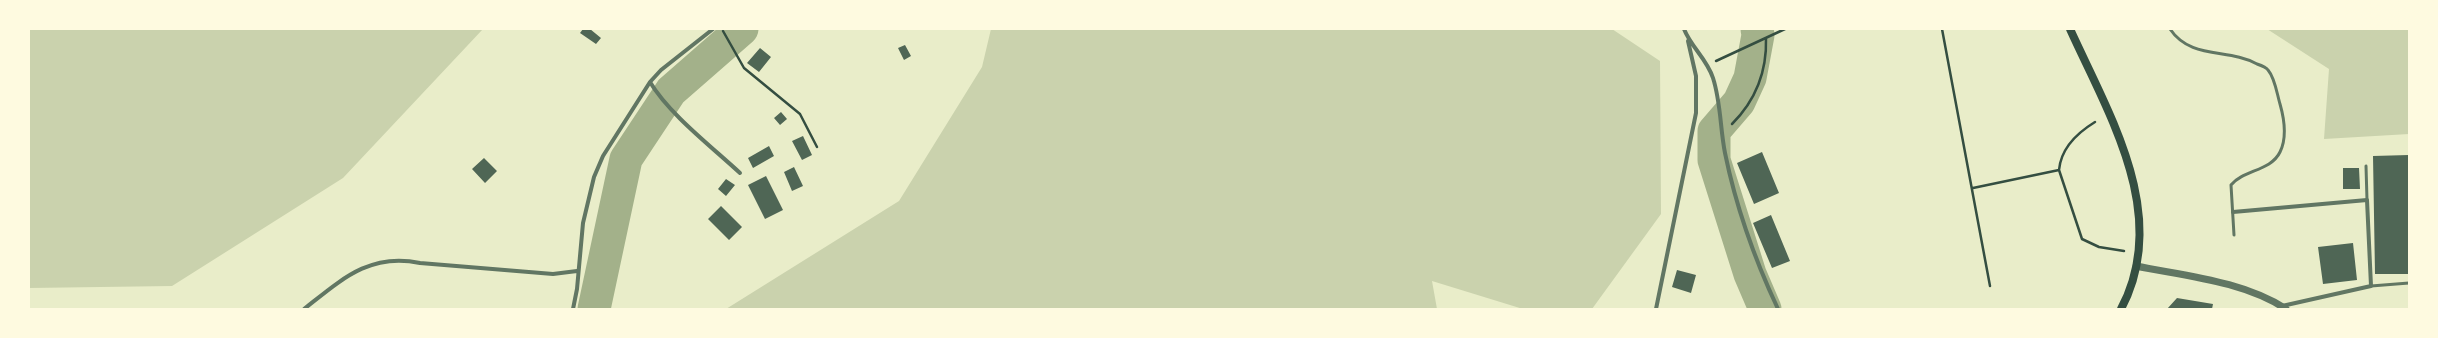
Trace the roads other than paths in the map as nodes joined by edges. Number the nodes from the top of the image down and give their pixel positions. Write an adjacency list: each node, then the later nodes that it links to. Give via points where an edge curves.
1 (713, 29): 6 (street, via 661,70)
2 (1684, 29): 5 (street)
3 (2070, 29): 12 (main road, via 2119,136 2132,176 2140,227)
4 (2170, 29): 10 (lane, via 2190,47 2253,61 2268,69 2276,89 2282,111 2284,136 2280,153 2271,162 2233,182)
5 (1688, 39): 19 (street, via 1696,76 1696,113); 20 (street, via 1709,64 1720,106 1728,166 1754,256)
6 (650, 82): 8 (street, via 656,93); 13 (street, via 610,143 594,177 583,223)
7 (2366, 166): 9 (lane)
8 (740, 173)
9 (2367, 200): 10 (street); 15 (street)
10 (2233, 212): 11 (lane)
11 (2234, 235)
12 (2136, 266): 16 (street, via 2226,284); 21 (main road)
13 (577, 271): 17 (street, via 553,274 420,264 405,260 377,262 357,269); 18 (street)
14 (2409, 283): 15 (lane)
15 (2371, 286): 16 (street)
16 (2284, 308)
17 (304, 309)
18 (573, 309)
19 (1656, 309)
20 (1778, 309)
21 (2121, 309)

